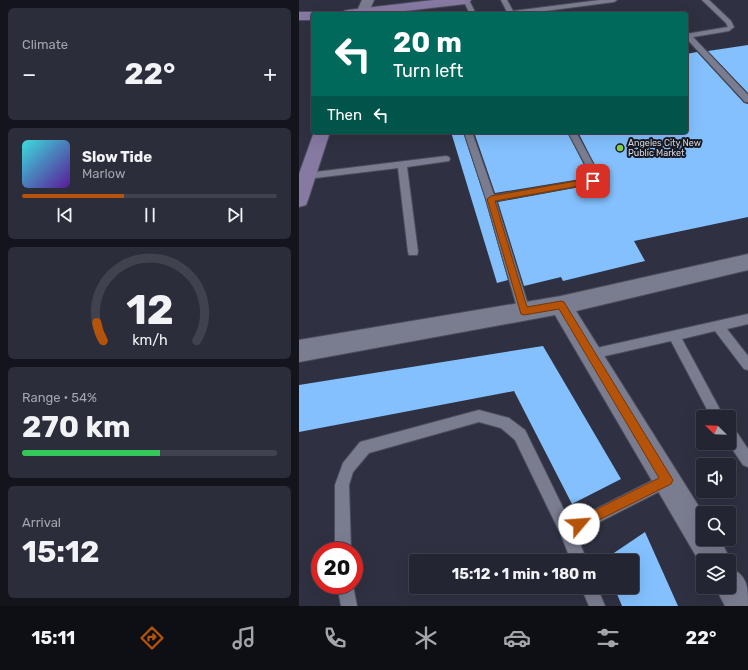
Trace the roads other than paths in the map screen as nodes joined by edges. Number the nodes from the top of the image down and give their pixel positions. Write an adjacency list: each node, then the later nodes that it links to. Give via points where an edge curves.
1 (368, 0): 6 (street)
2 (466, 0): 7 (street); 8 (lane)
3 (504, 0): 9 (lane)
4 (614, 0): 10 (lane)
5 (705, 0): 13 (lane, via 729,22 731,27)
6 (363, 12)
7 (377, 12)
8 (472, 12)
9 (508, 12)
10 (524, 12)
11 (299, 16): 12 (street)
12 (311, 16)
13 (688, 36)
14 (688, 37): 15 (lane)
15 (748, 100)
16 (321, 134): 21 (street)
17 (469, 134): 22 (lane)
18 (573, 134): 22 (lane, via 592,169 593,181)
19 (446, 158): 20 (lane)
20 (402, 165): 21 (lane); 24 (lane)
21 (307, 176): 23 (street)
22 (491, 199): 27 (lane)
23 (299, 200)
24 (413, 252)
25 (748, 262): 26 (street)
26 (561, 305): 27 (street); 32 (street)
27 (524, 311): 31 (street)
28 (748, 319): 29 (lane)
29 (718, 326): 30 (lane); 33 (lane)
30 (674, 336): 32 (lane); 34 (lane)
31 (299, 351)
32 (592, 354): 37 (street)
33 (748, 365)
34 (714, 410)
35 (736, 443): 36 (lane)
36 (748, 460)
37 (667, 480): 38 (lane); 41 (street)
38 (567, 531): 39 (lane, via 520,435 504,422 479,416 365,447 348,468 342,485); 40 (lane)
39 (343, 542)
40 (576, 554)
41 (712, 554)
42 (347, 594): 45 (lane)
43 (592, 594): 46 (lane)
44 (736, 594): 47 (street)
45 (349, 606)
46 (597, 606)
47 (743, 606)

